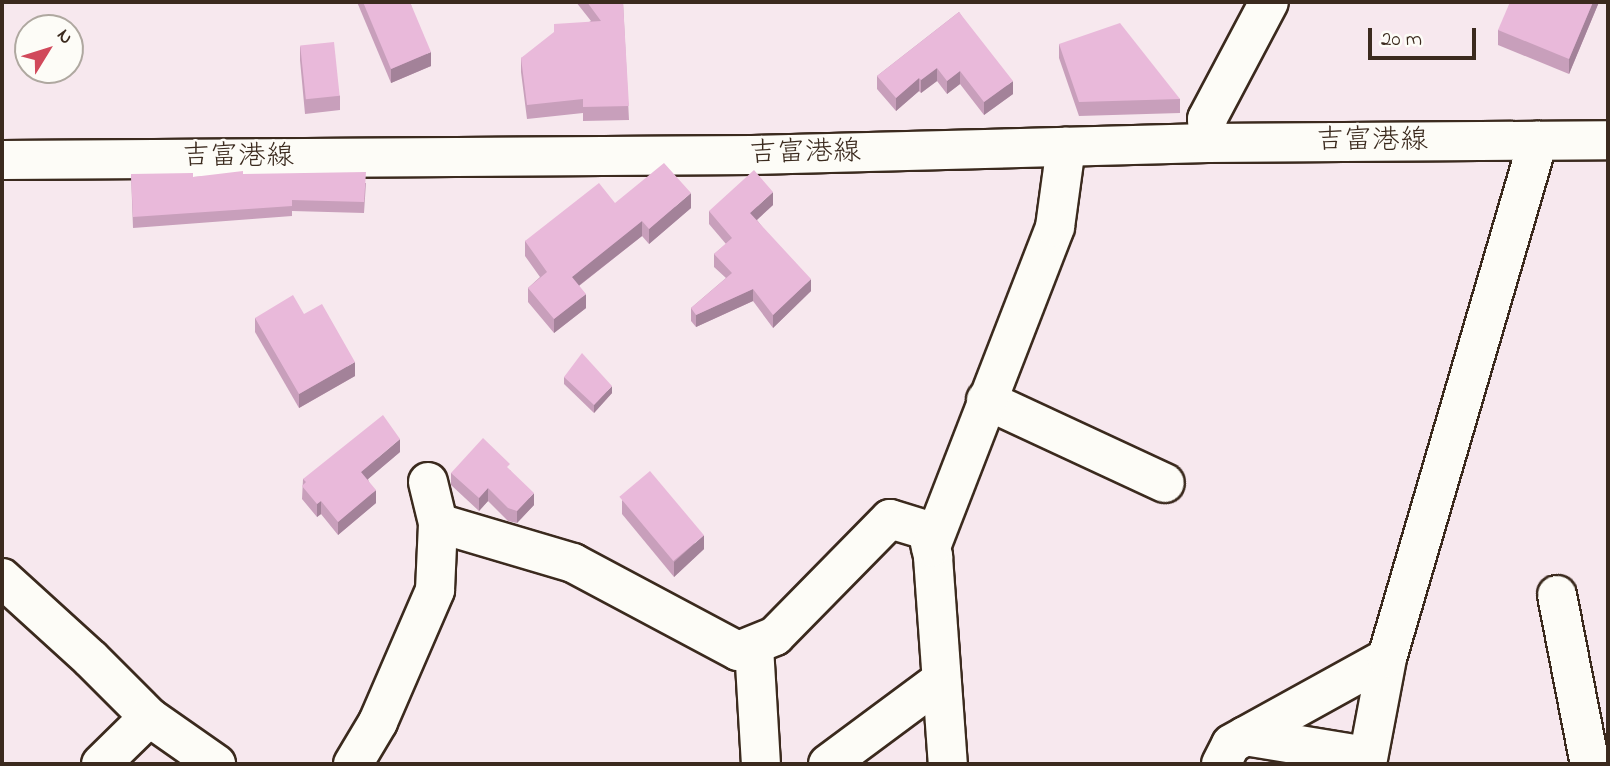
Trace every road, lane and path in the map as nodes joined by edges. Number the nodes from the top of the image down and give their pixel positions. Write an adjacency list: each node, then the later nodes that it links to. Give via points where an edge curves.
1 (1269, 2): 4 (street, via 1207,119)
2 (1608, 140): 3 (street, 吉富港線)
3 (1538, 141): 4 (street, 吉富港線); 15 (street)
4 (1208, 143): 5 (street, 吉富港線)
5 (1066, 147): 6 (street, 吉富港線, via 738,155); 7 (street, via 1055,227)
6 (2, 160)
7 (986, 400): 9 (street); 11 (street)
8 (428, 482): 10 (street)
9 (1165, 483)
10 (438, 523): 14 (street, via 573,563 738,651); 22 (street, via 435,590 378,722)
11 (931, 547): 14 (street, via 927,530 890,519 775,636); 16 (street)
12 (2, 578): 17 (street)
13 (1557, 595): 26 (street)
14 (754, 647): 23 (street)
15 (1387, 658): 18 (street); 19 (street)
16 (941, 680): 24 (street); 25 (street)
17 (149, 717): 20 (street); 21 (street)
18 (1233, 750): 19 (street)
19 (1367, 760)
20 (101, 764)
21 (216, 764)
22 (353, 764)
23 (761, 764)
24 (828, 764)
25 (948, 764)
26 (1590, 764)

